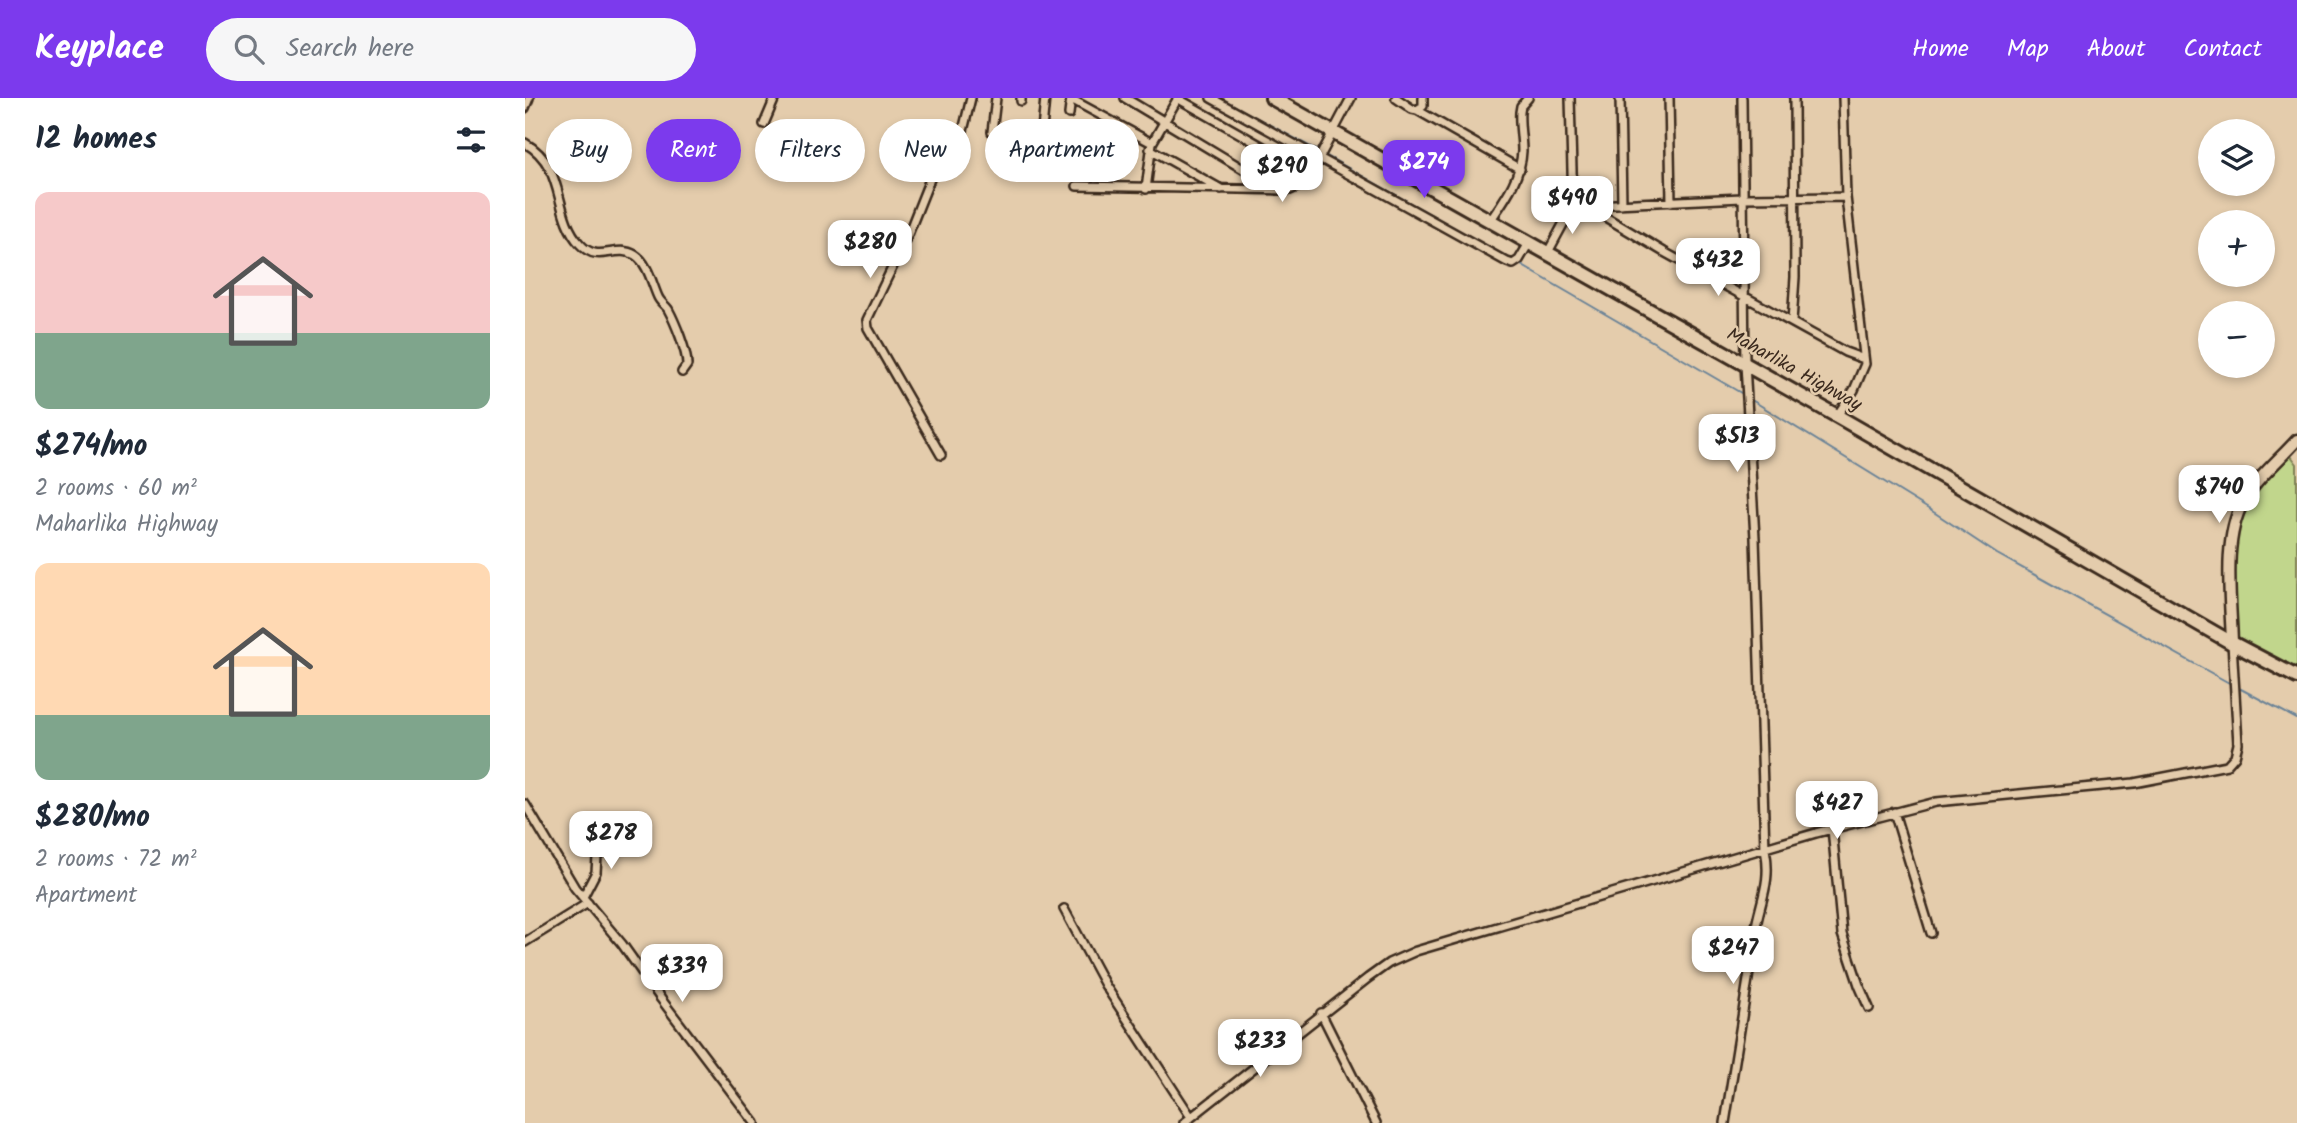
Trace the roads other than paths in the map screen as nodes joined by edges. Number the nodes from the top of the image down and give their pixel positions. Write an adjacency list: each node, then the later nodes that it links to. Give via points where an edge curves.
1 (529, 98): 21 (street)
2 (775, 98): 24 (street)
3 (971, 98): 55 (street, via 962,135 932,174 867,320)
4 (996, 98): 25 (street)
5 (1045, 98): 26 (street)
6 (1071, 98): 23 (street); 30 (street)
7 (1125, 98): 27 (street)
8 (1177, 98): 27 (street); 33 (street)
9 (1211, 98): 31 (street)
10 (1272, 98): 28 (highway, Maharlika Highway)
11 (1351, 98): 28 (street)
12 (1397, 98): 22 (street)
13 (1423, 98): 22 (street, via 1423,106)
14 (1528, 98): 32 (street, via 1520,112)
15 (1570, 98): 43 (street)
16 (1620, 98): 42 (street)
17 (1669, 98): 41 (street)
18 (1742, 98): 39 (street)
19 (1794, 98): 40 (street)
20 (1843, 98): 38 (street)
21 (525, 108)
22 (1417, 110): 32 (street)
23 (1069, 114)
24 (766, 119)
25 (994, 119)
26 (1043, 119)
27 (1165, 121): 30 (street); 37 (street)
28 (1332, 132): 31 (street); 45 (highway, Maharlika Highway)
29 (525, 143): 52 (street, via 550,167 571,232 580,244 599,255 625,251 641,261 685,354 687,365)
30 (1151, 146): 35 (street); 36 (street)
31 (1320, 158): 33 (street); 46 (street, via 1507,262 1520,260)
32 (1520, 169): 45 (street)
33 (1311, 174): 37 (street, via 1300,188)
34 (1077, 186): 35 (street)
35 (1146, 189): 36 (street)
36 (1221, 189): 37 (street)
37 (1278, 190)
38 (1846, 197): 40 (street); 50 (street)
39 (1742, 198): 40 (street); 41 (street); 48 (street)
40 (1795, 198): 49 (street)
41 (1671, 202): 42 (street)
42 (1622, 204): 44 (street)
43 (1573, 206): 44 (street); 47 (street)
44 (1587, 206): 48 (street)
45 (1490, 222): 46 (highway, Maharlika Highway)
46 (1529, 243): 47 (highway, Maharlika Highway)
47 (1547, 254): 51 (highway, Maharlika Highway)
48 (1743, 294): 49 (street); 51 (street)
49 (1793, 322): 50 (street)
50 (1864, 359): 53 (street, via 1863,372)
51 (1745, 364): 53 (highway, Maharlika Highway); 62 (street)
52 (682, 372)
53 (1837, 416): 56 (highway, Maharlika Highway)
54 (2297, 440): 56 (street, via 2243,502 2234,526)
55 (941, 455)
56 (2232, 643): 57 (highway, Maharlika Highway); 59 (street, via 2238,744 2227,765 2134,783 1937,803)
57 (2297, 677)
58 (525, 804): 63 (street)
59 (1894, 812): 60 (street); 65 (street)
60 (1832, 828): 62 (street); 67 (street, via 1842,934)
61 (615, 831): 63 (street, via 597,857)
62 (1765, 849): 68 (street, via 1416,951 1389,963); 73 (street, via 1769,867 1766,891 1756,926)
63 (585, 900): 66 (street); 70 (street)
64 (1064, 909): 69 (street, via 1105,985)
65 (1931, 933)
66 (525, 942)
67 (1869, 1008)
68 (1321, 1013): 69 (street); 72 (street)
69 (1191, 1117): 71 (street)
70 (755, 1123)
71 (1184, 1123)
72 (1376, 1123)
73 (1725, 1123)

